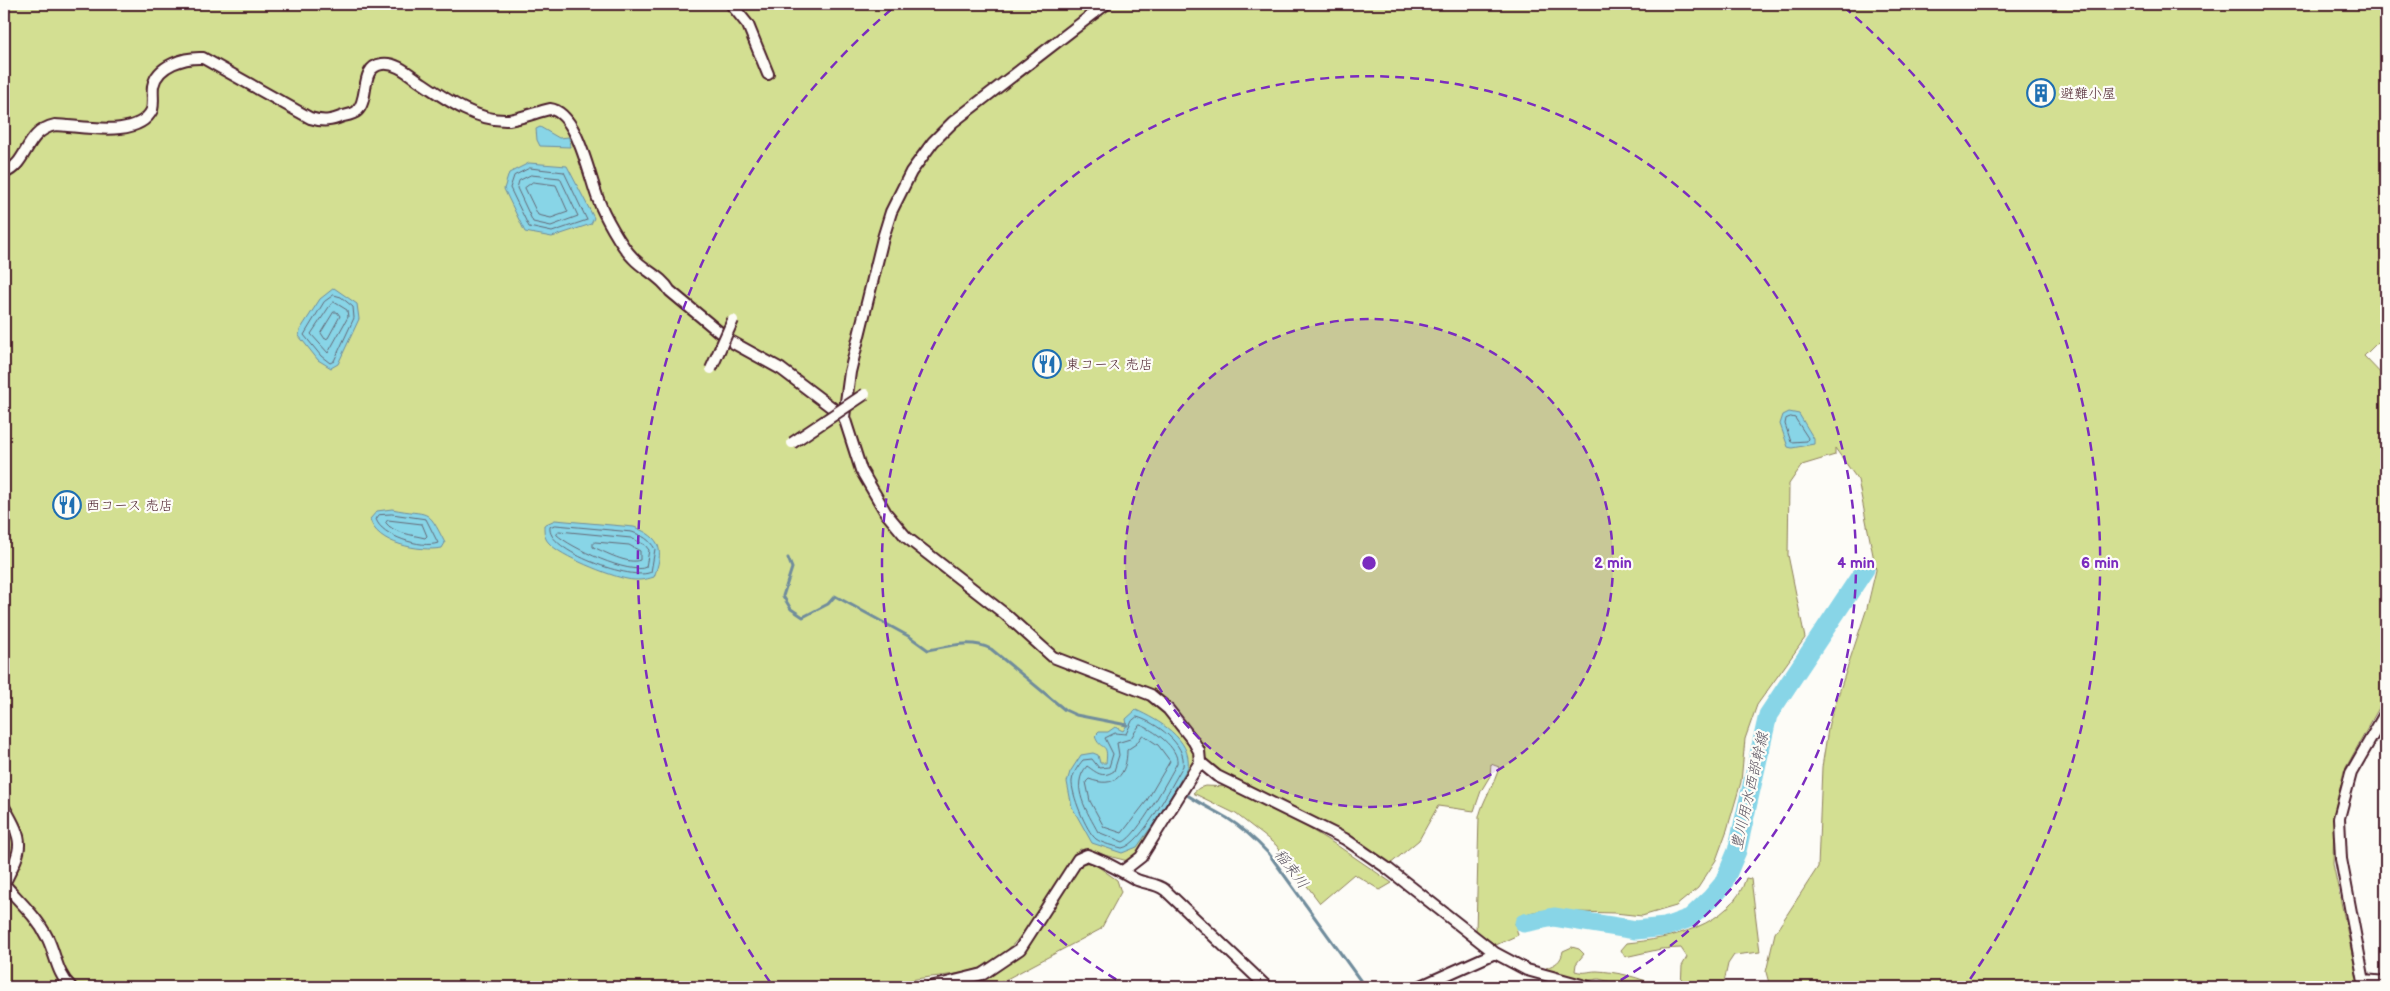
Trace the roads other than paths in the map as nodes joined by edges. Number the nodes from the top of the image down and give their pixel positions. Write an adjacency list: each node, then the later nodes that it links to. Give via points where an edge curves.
1 (731, 4): 3 (street, via 748,25)
2 (1106, 4): 8 (street, via 953,122 911,172 882,238 850,372)
3 (768, 74)
4 (4, 173): 8 (street, via 18,165 28,143 48,126 122,129 139,124 152,110 153,87 163,70 178,62 198,58 321,121 356,112 363,102 370,72 383,64 395,65 440,95 475,113 509,120 554,109 569,122 598,199 632,257 730,342 781,369)
5 (733, 320): 6 (street, bridge)
6 (711, 369)
7 (865, 394): 9 (street, bridge)
8 (844, 417): 11 (street, via 861,470 886,513 906,537 998,608 1053,657 1151,694 1168,709 1194,742)
9 (792, 442)
10 (2386, 712): 16 (street, via 2351,773 2339,818 2341,859)
11 (1200, 762): 13 (street, via 1141,857); 14 (street, via 1217,776 1345,839)
12 (4, 807): 17 (street, via 20,842 20,852 4,884 34,916 48,939 62,978)
13 (1123, 871): 18 (street, via 1094,857 1082,856 1020,949 983,974); 19 (street, via 1165,890)
14 (1495, 953): 20 (street); 21 (street, via 1527,970)
15 (2386, 982): 16 (street)
16 (2364, 984)
17 (72, 987)
18 (930, 987)
19 (1267, 987)
20 (1420, 987)
21 (1589, 987)

